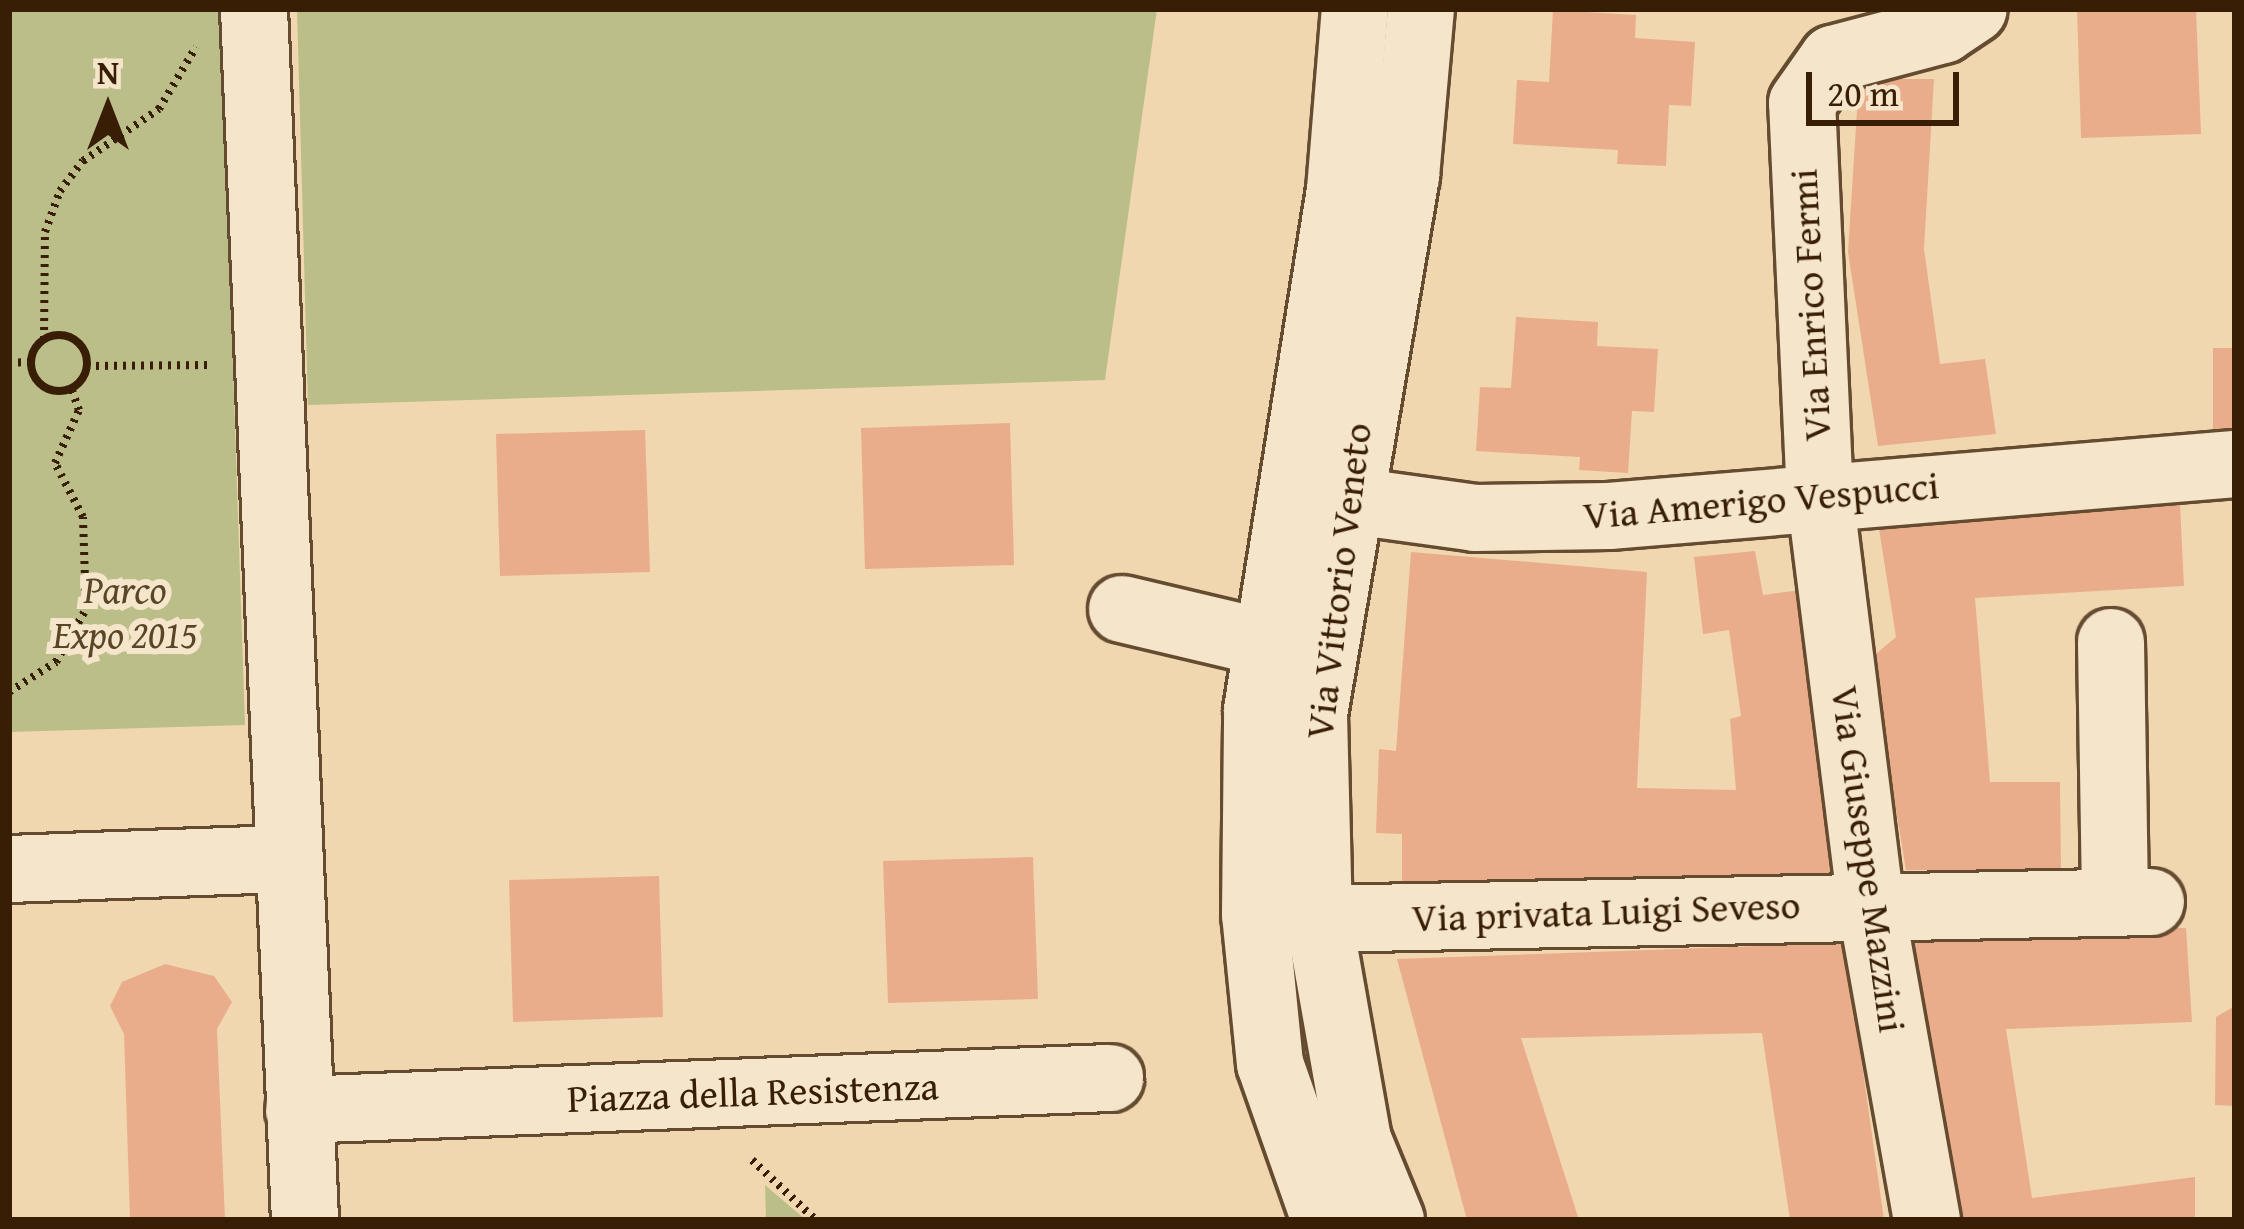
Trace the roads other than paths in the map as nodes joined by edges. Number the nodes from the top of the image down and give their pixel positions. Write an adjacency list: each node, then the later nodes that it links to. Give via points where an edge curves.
1 (1355, 9): 6 (street, Via Vittorio Veneto)
2 (1421, 9): 6 (street, Via Vittorio Veneto, via 1406,176)
3 (1974, 9): 7 (street, Via Enrico Fermi, via 1942,30 1833,59 1802,103)
4 (232, 17): 11 (street, via 266,364)
5 (2235, 464): 7 (street, Via Amerigo Vespucci)
6 (1315, 496): 7 (street, Via Amerigo Vespucci, via 1475,518); 10 (street, Via Vittorio Veneto); 14 (street, Via Vittorio Veneto)
7 (1820, 497): 13 (street, Via Giuseppe Mazzini)
8 (1122, 609): 10 (street)
9 (2110, 642): 13 (street, Via privata Luigi Seveso, via 2133,902)
10 (1266, 643): 18 (street, Via Vittorio Veneto, via 1255,915 1270,1064)
11 (287, 859): 12 (street); 16 (street)
12 (9, 869)
13 (1871, 905): 14 (street, Via privata Luigi Seveso); 20 (street, Via Giuseppe Mazzini)
14 (1319, 919): 19 (street, Via Vittorio Veneto, via 1358,1139)
15 (1110, 1078): 16 (street, Piazza della Resistenza)
16 (299, 1111): 17 (street)
17 (305, 1220)
18 (1325, 1220)
19 (1391, 1220)
20 (1927, 1220)

